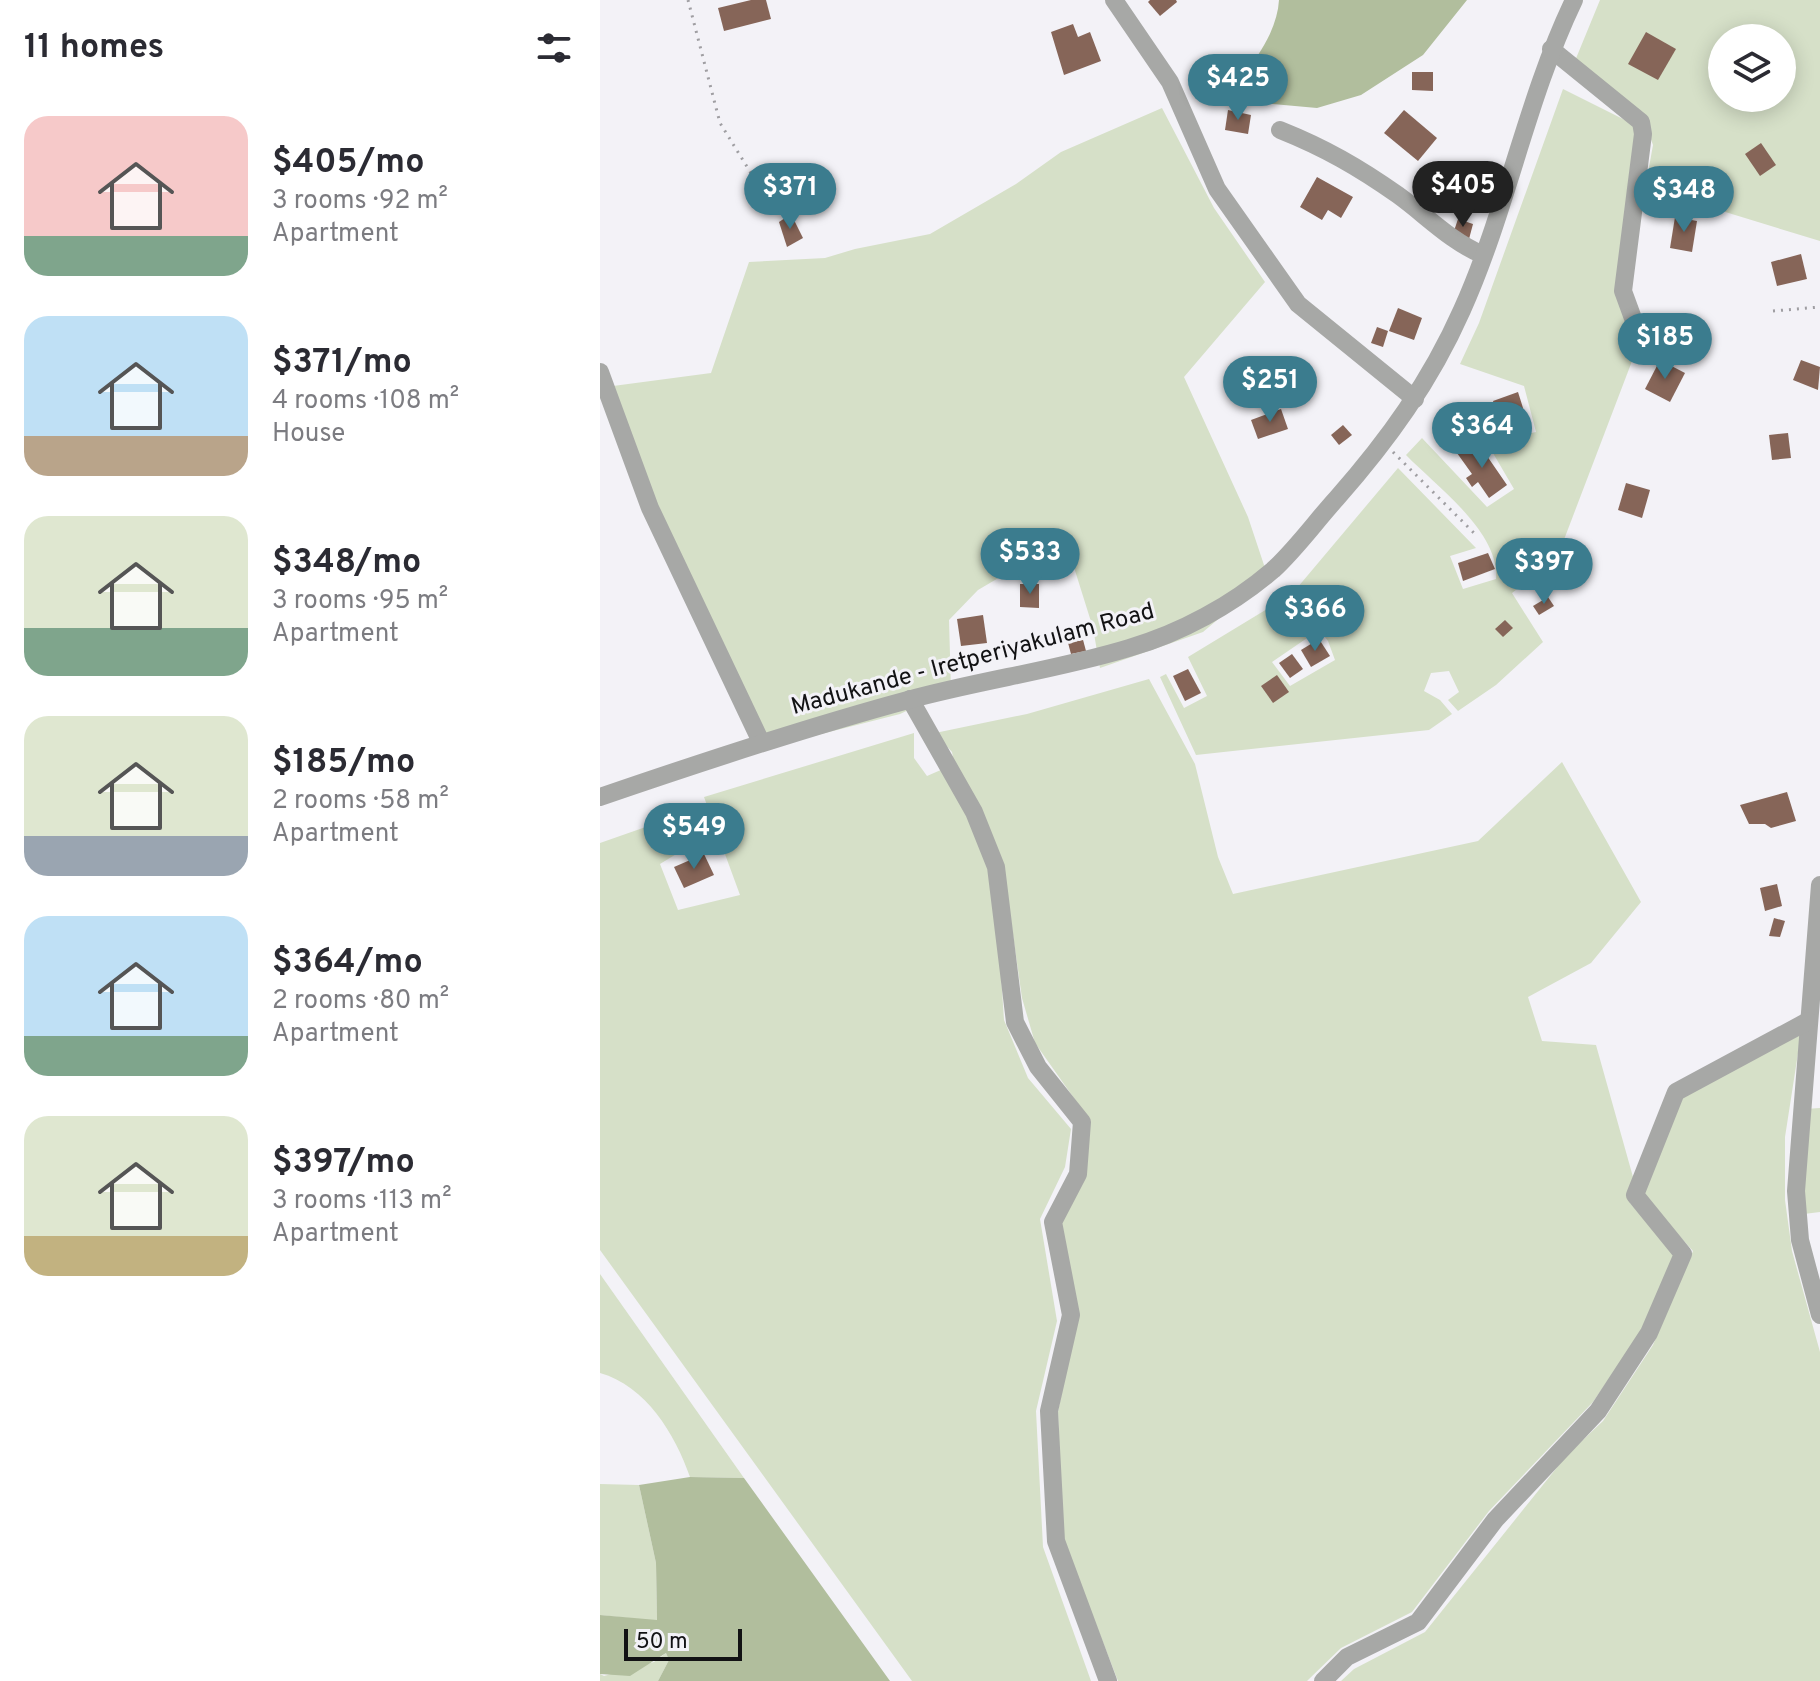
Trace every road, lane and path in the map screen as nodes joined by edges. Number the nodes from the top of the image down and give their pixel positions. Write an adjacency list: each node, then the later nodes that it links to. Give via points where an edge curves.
1 (688, 0): 6 (path, via 720,123)
2 (1114, 0): 12 (street, via 1170,82 1217,189 1298,304)
3 (1574, 0): 4 (street, Madukande - Iretperiyakulam Road)
4 (1551, 49): 7 (street, Madukande - Iretperiyakulam Road); 10 (street, via 1641,122 1623,291)
5 (1280, 130): 7 (street, via 1334,152 1459,245)
6 (775, 212)
7 (1483, 255): 12 (street, Madukande - Iretperiyakulam Road, via 1462,311)
8 (1820, 307): 9 (path)
9 (1773, 311)
10 (1642, 343)
11 (600, 372): 16 (street, via 650,508)
12 (1415, 399): 13 (street, Madukande - Iretperiyakulam Road)
13 (1385, 444): 14 (path); 15 (street, Madukande - Iretperiyakulam Road, via 1275,568 1235,599 1186,626 1130,648)
14 (1475, 534)
15 (910, 699): 16 (street, Madukande - Iretperiyakulam Road); 21 (street, via 974,812 996,867 1015,1022 1038,1067 1082,1122 1078,1174 1053,1222 1071,1315 1049,1411 1056,1541)
16 (761, 742): 17 (street, Madukande - Iretperiyakulam Road)
17 (600, 797)
18 (1820, 885): 19 (street)
19 (1808, 1021): 20 (street, via 1796,1191 1800,1240); 22 (street, via 1676,1092 1635,1195 1683,1254 1649,1333 1598,1411 1495,1520 1418,1622 1347,1657)
20 (1820, 1315)
21 (1108, 1681)
22 (1323, 1681)

